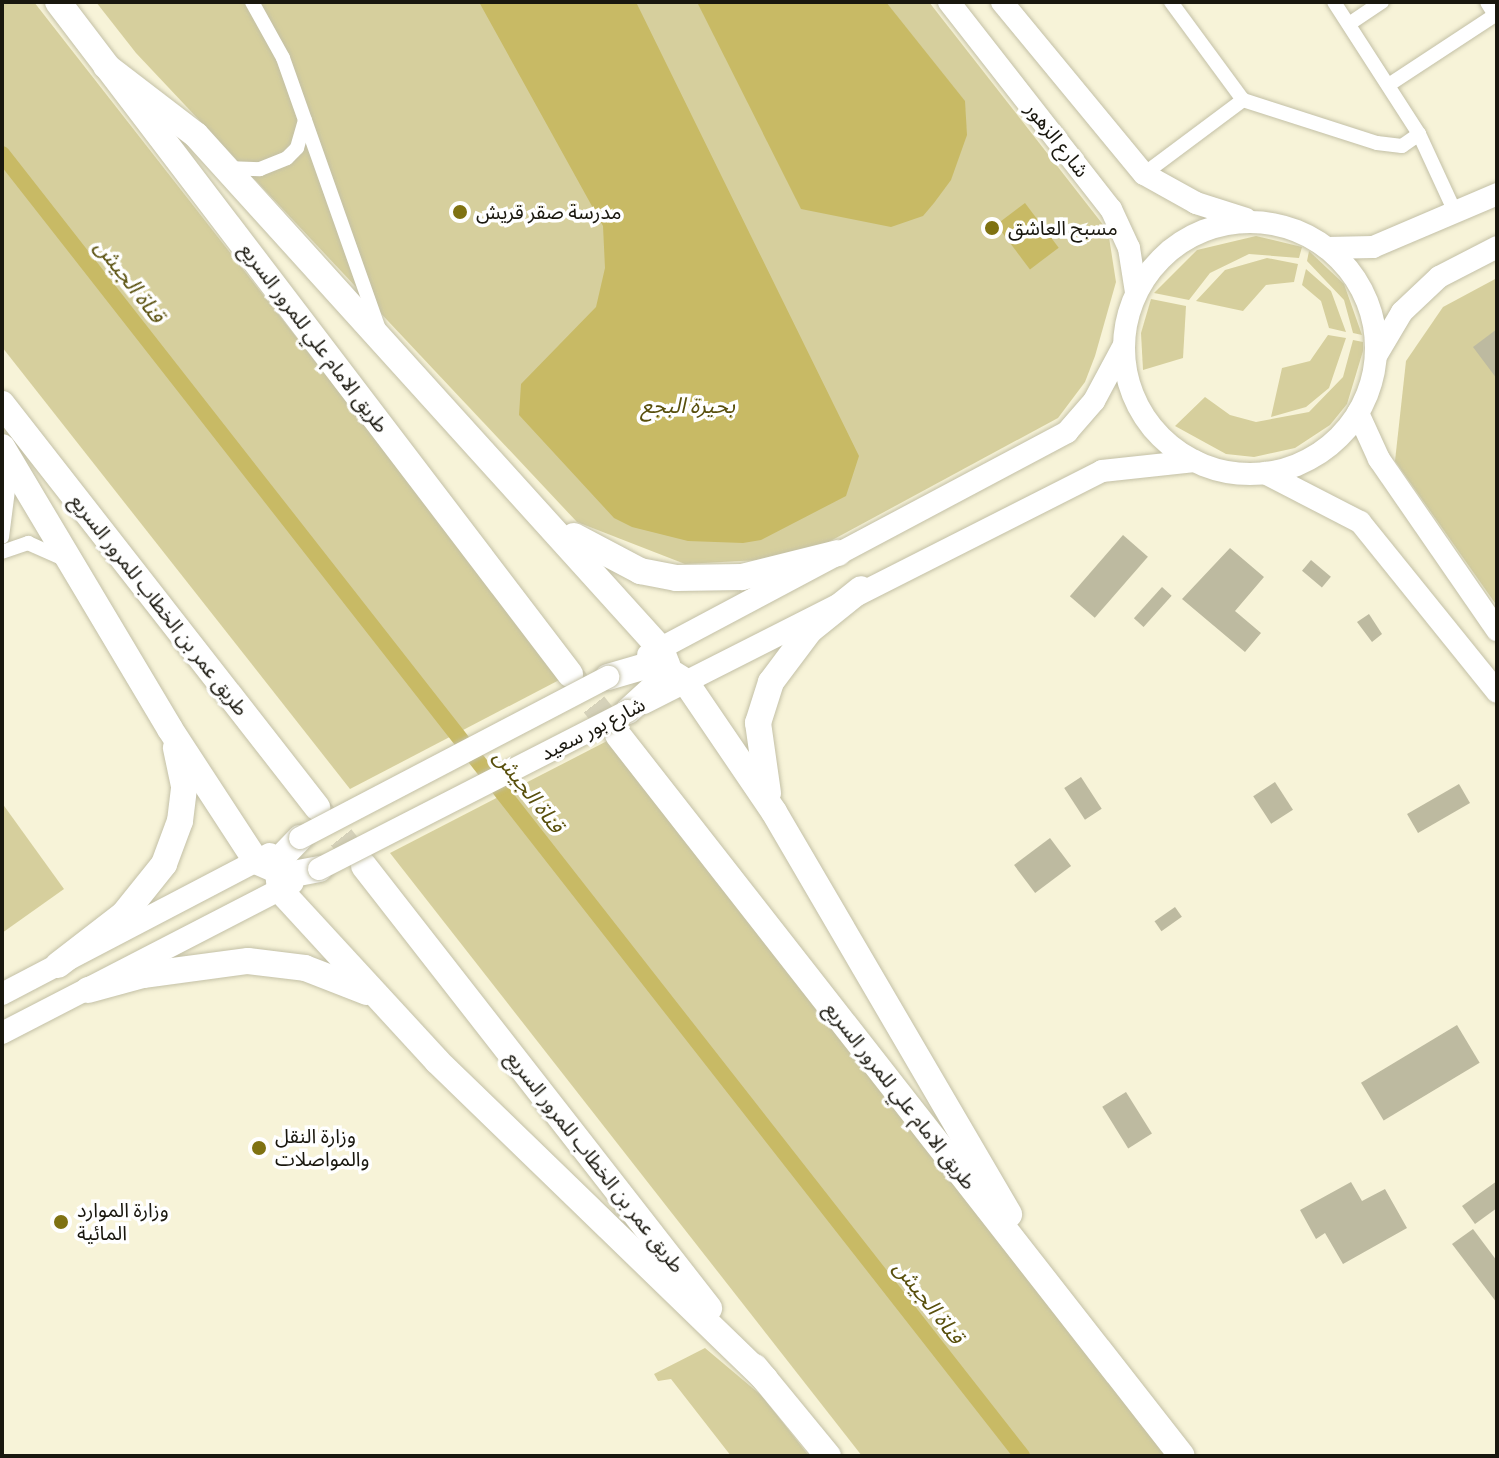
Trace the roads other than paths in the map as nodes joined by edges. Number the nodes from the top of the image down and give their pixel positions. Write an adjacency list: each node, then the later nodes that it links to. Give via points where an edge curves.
1 (252, 2): 13 (street, via 283,58)
2 (949, 2): 22 (main road, شارع الزهور, via 1111,209 1129,248)
3 (1002, 2): 16 (main road)
4 (1171, 2): 12 (street)
5 (1334, 2): 9 (street)
6 (1382, 2): 9 (street)
7 (1487, 2): 11 (street, via 1495,15)
8 (64, 6): 10 (highway, طريق الامام علي للمرور السريع)
9 (1349, 24): 11 (street)
10 (106, 66): 15 (highway, via 187,126); 39 (highway, طريق الامام علي للمرور السريع)
11 (1390, 84): 14 (street)
12 (1243, 100): 14 (street, via 1377,143 1402,146); 16 (street)
13 (305, 120): 15 (street, via 297,148 287,158 260,169); 23 (street)
14 (1419, 134): 18 (street)
15 (225, 167): 23 (highway)
16 (1144, 174): 19 (main road, via 1196,203)
17 (1497, 194): 18 (main road)
18 (1456, 214): 21 (main road, via 1373,247)
19 (1255, 222): 21 (main road, via 1293,229); 22 (main road, via 1219,225 1185,239 1157,262)
20 (1497, 247): 25 (main road, via 1439,277 1402,312)
21 (1327, 248): 25 (main road, via 1355,278 1372,315)
22 (1136, 292): 24 (main road)
23 (384, 342): 31 (highway)
24 (1123, 347): 29 (main road, via 1128,382 1142,415 1165,442); 34 (main road, via 1094,401 1067,432)
25 (1376, 356): 27 (main road)
26 (2, 404): 45 (highway, طريق عمر بن الخطاب للمرور السريع)
27 (1358, 413): 30 (main road, via 1334,442 1302,463); 37 (main road, via 1379,459)
28 (7, 455): 32 (street); 35 (highway)
29 (1194, 461): 30 (main road, via 1229,472); 36 (main road, via 1102,471)
30 (1265, 473): 41 (main road, via 1360,522)
31 (544, 515): 34 (highway, via 610,558 676,578 742,577); 38 (highway)
32 (2, 537)
33 (2, 552): 35 (street, via 36,544)
34 (838, 553): 38 (main road)
35 (72, 563): 43 (highway)
36 (861, 589): 38 (main road); 46 (highway, via 810,630 762,702 758,747)
37 (1497, 630)
38 (664, 668): 40 (highway); 42 (highway); 46 (highway)
39 (570, 674)
40 (608, 677): 47 (main road, شارع بور سعيد, bridge)
41 (1497, 692)
42 (628, 711): 49 (main road, شارع بور سعيد, bridge)
43 (170, 729): 50 (highway); 51 (highway, via 184,786 173,846 150,888)
44 (618, 735): 56 (highway, طريق الامام علي للمرور السريع)
45 (317, 807)
46 (774, 812): 56 (highway)
47 (300, 838): 50 (highway)
48 (364, 866): 57 (highway, طريق عمر بن الخطاب للمرور السريع)
49 (319, 869): 50 (highway)
50 (277, 871): 51 (main road); 52 (main road); 54 (highway)
51 (58, 965): 53 (main road)
52 (88, 990): 54 (highway, via 192,966 263,961 305,968); 55 (main road)
53 (2, 994)
54 (381, 1000): 57 (highway)
55 (2, 1033)
56 (1052, 1290): 59 (highway, طريق الامام علي للمرور السريع)
57 (765, 1379): 58 (highway, طريق عمر بن الخطاب للمرور السريع)
58 (828, 1456)
59 (1182, 1456)

